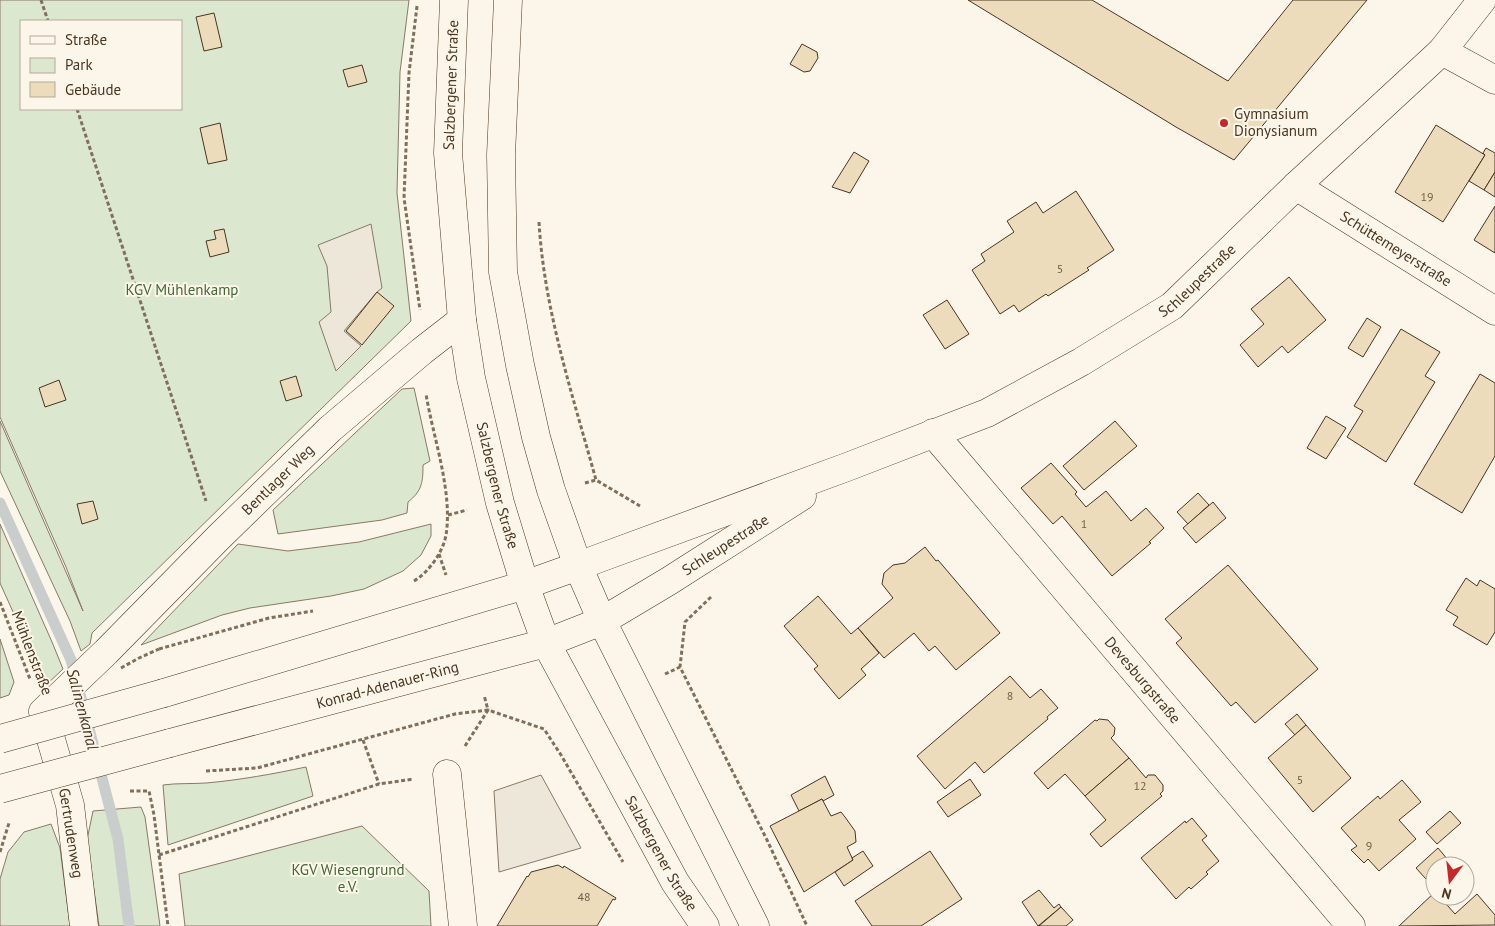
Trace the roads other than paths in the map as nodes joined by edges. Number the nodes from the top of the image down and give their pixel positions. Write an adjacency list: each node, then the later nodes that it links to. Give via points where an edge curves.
1 (454, 0): 8 (main road, Salzbergener Straße, via 448,153)
2 (508, 0): 11 (main road, via 501,156 503,272 536,437)
3 (1482, 0): 4 (main road, Schleupestraße)
4 (1442, 51): 5 (main road); 6 (main road, Schleupestraße)
5 (1495, 80)
6 (1296, 186): 7 (main road, Schüttemeyerstraße); 9 (main road, Schleupestraße, via 1172,306 1081,362 987,413)
7 (1495, 311)
8 (462, 320): 12 (main road, Salzbergener Straße, via 471,378 494,479); 15 (main road, Bentlager Weg, via 330,429)
9 (933, 433): 10 (main road, Schleupestraße); 23 (main road, Devesburgstraße)
10 (847, 467): 11 (main road, Schleupestraße); 13 (main road, Schleupestraße)
11 (578, 566): 12 (main road); 13 (main road)
12 (525, 585): 14 (main road, Salzbergener Straße); 16 (main road, bridge, via 164,693)
13 (602, 621): 14 (main road, Konrad-Adenauer-Ring); 22 (main road)
14 (546, 643): 18 (main road, Konrad-Adenauer-Ring, bridge); 21 (main road, Salzbergener Straße, via 675,882)
15 (49, 706): 19 (main road, Gertrudenweg, via 70,806)
16 (0, 738)
17 (447, 774): 20 (main road)
18 (0, 789)
19 (84, 926)
20 (463, 926)
21 (705, 926)
22 (755, 926)
23 (1351, 926)

